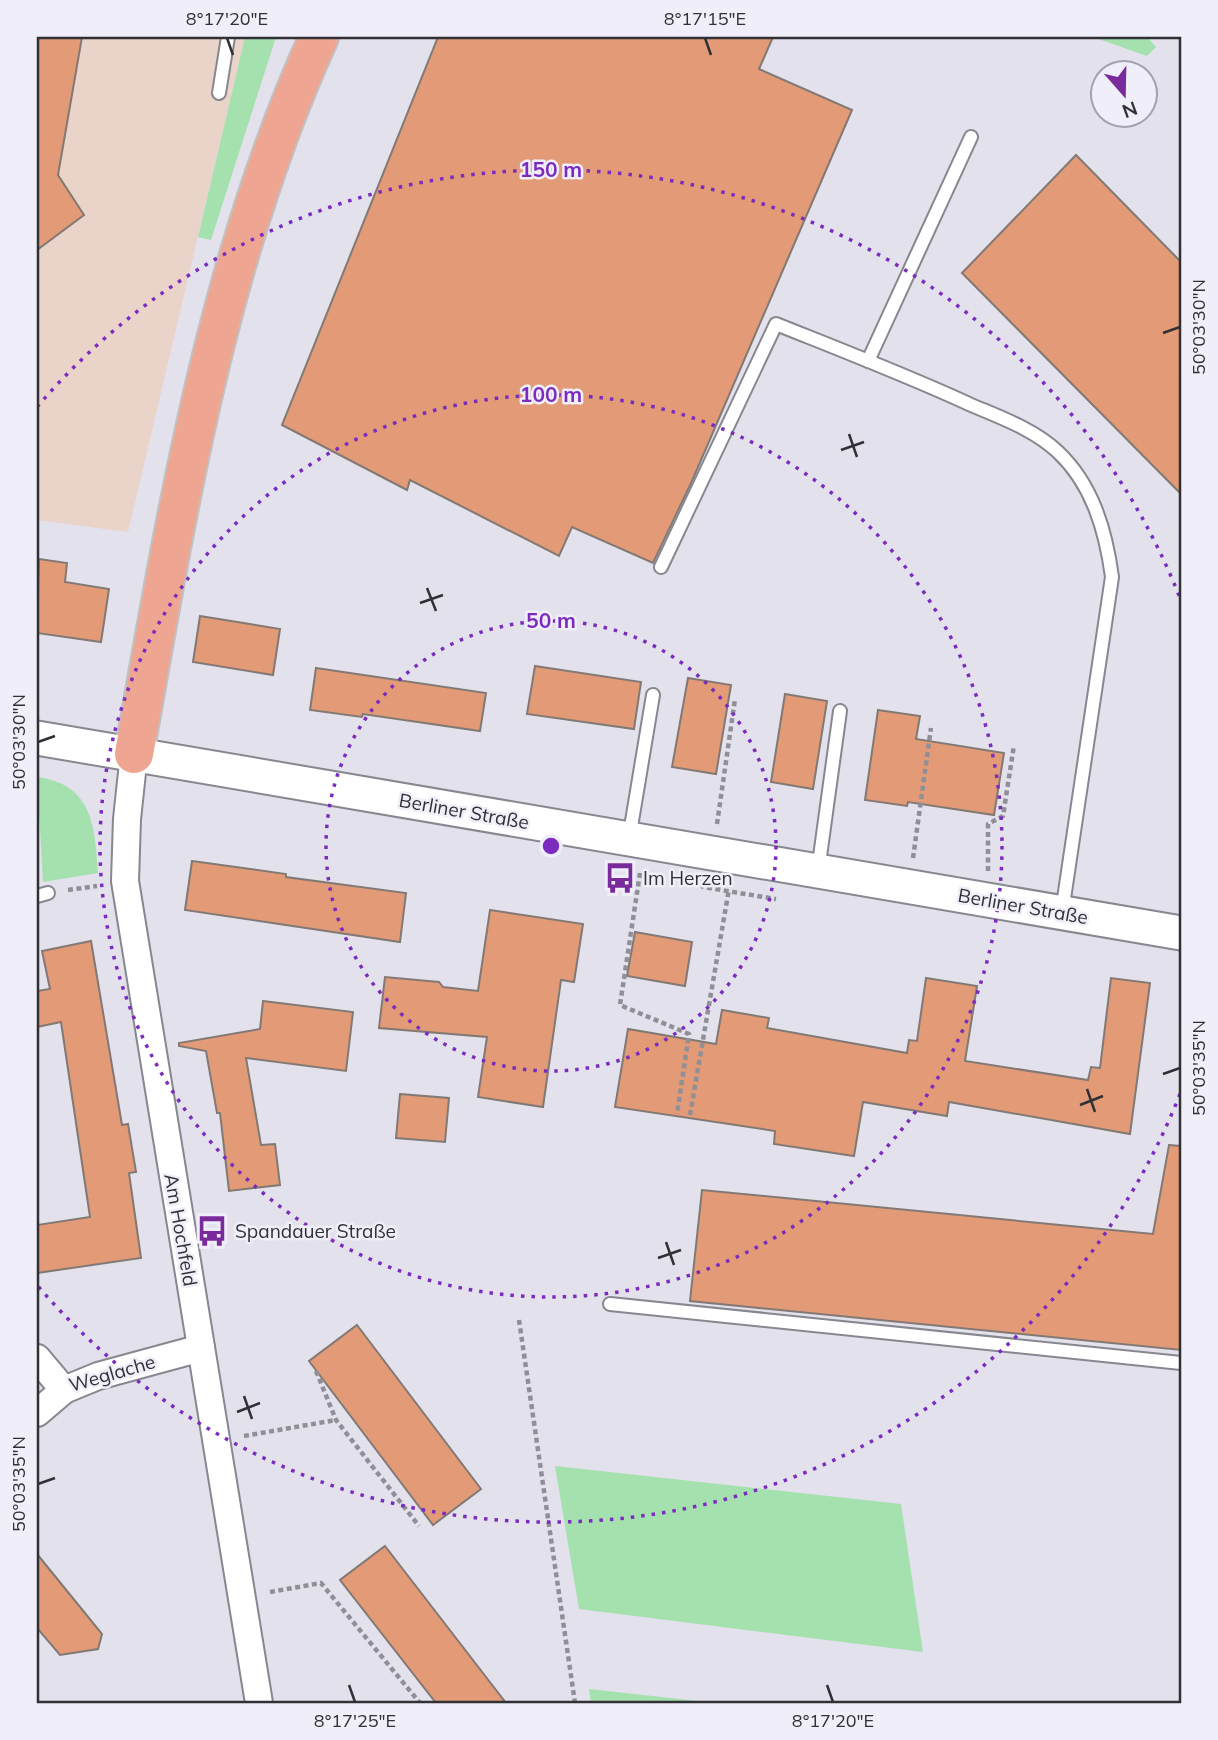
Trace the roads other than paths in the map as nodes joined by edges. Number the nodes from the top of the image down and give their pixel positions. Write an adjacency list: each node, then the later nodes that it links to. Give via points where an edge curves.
1 (228, 37): 3 (lane)
2 (312, 47): 10 (highway, via 244,244 213,351 170,545)
3 (219, 93)
4 (971, 136): 5 (lane)
5 (868, 361): 6 (lane, via 776,324); 13 (lane, via 1036,435 1058,452 1084,487 1107,537 1110,603)
6 (661, 567)
7 (653, 695): 11 (lane)
8 (840, 711): 12 (lane)
9 (37, 738): 10 (street, Berliner Straße)
10 (134, 754): 11 (street, Berliner Straße); 16 (street, Am Hochfeld, via 125,881)
11 (637, 840): 12 (street, Berliner Straße)
12 (818, 871): 13 (street, Berliner Straße)
13 (1062, 912): 14 (street, Berliner Straße)
14 (1181, 933)
15 (610, 1304): 18 (lane)
16 (201, 1348): 19 (street, Weglache); 21 (street, Am Hochfeld)
17 (37, 1358): 19 (street, Weglache)
18 (1181, 1363)
19 (64, 1390): 20 (street)
20 (37, 1413)
21 (259, 1703)

